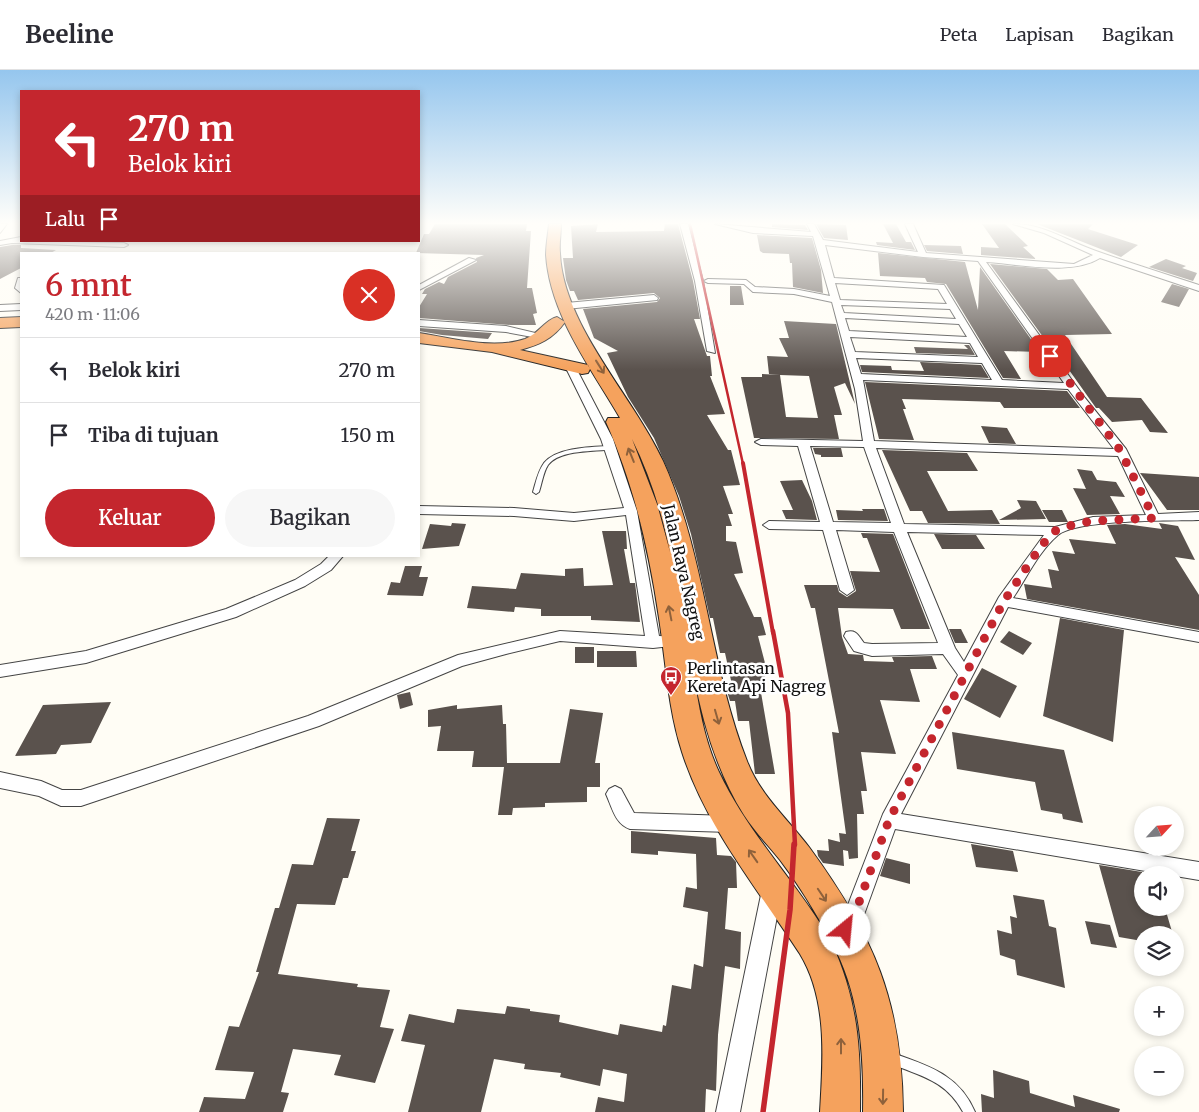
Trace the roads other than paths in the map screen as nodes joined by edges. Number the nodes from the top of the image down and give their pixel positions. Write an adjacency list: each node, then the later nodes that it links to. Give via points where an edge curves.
1 (448, 273): 10 (street)
2 (555, 273): 18 (highway, Jalan Raya Nagreg)
3 (700, 273): 9 (street)
4 (830, 273): 8 (street)
5 (990, 273): 33 (street)
6 (1152, 273): 11 (street)
7 (544, 280): 18 (highway, Jalan Raya Nagreg)
8 (832, 280): 13 (street); 15 (street, via 939,286)
9 (703, 281): 13 (street, via 746,282 751,289 787,289); 27 (street)
10 (420, 287)
11 (1199, 288)
12 (654, 298): 18 (street)
13 (836, 301): 15 (street); 17 (street)
14 (20, 307): 16 (street)
15 (954, 307): 20 (street)
16 (0, 308)
17 (840, 315): 20 (street); 23 (street)
18 (555, 321): 22 (street, via 506,329); 26 (highway, via 519,344); 30 (highway, Jalan Raya Nagreg); 64 (highway, Jalan Raya Nagreg, one-way to 64, via 585,343 632,421 662,483 717,720 744,789 795,854)
19 (20, 322): 21 (highway)
20 (963, 322): 25 (street)
21 (0, 323)
22 (420, 323)
23 (845, 334): 25 (street); 28 (street)
24 (420, 338): 26 (highway)
25 (974, 340): 29 (street)
26 (485, 346): 30 (highway)
27 (712, 351)
28 (851, 355): 29 (street); 31 (street)
29 (986, 360): 32 (street)
30 (576, 368): 37 (street); 53 (highway, Jalan Raya Nagreg, one-way to 30, via 640,479 616,423)
31 (857, 377): 32 (street); 36 (street)
32 (999, 383): 33 (street)
33 (1071, 386): 38 (street)
34 (761, 442): 35 (street)
35 (803, 443): 36 (street); 45 (street)
36 (869, 445): 38 (street); 46 (street)
37 (611, 448): 39 (lane, via 551,458); 41 (street)
38 (1121, 453): 43 (street)
39 (536, 492)
40 (420, 510): 41 (street, via 574,517)
41 (631, 511): 54 (street)
42 (1199, 516): 43 (street)
43 (1154, 518): 47 (street, via 1093,521)
44 (769, 525): 45 (street)
45 (828, 526): 46 (street); 49 (street)
46 (899, 528): 47 (street); 55 (street)
47 (1055, 531): 50 (street)
48 (336, 557): 56 (street, via 300,583 232,613 86,657)
49 (847, 590)
50 (1004, 601): 52 (street); 57 (street)
51 (851, 636): 55 (street, via 859,647 872,650)
52 (1199, 637)
53 (675, 641): 54 (street); 61 (highway, Jalan Raya Nagreg, via 689,728 710,785)
54 (653, 642): 58 (street, via 560,636 458,661 312,721 81,798 61,798 41,789)
55 (948, 648): 57 (street)
56 (0, 671)
57 (965, 672): 60 (street)
58 (0, 780)
59 (615, 794): 61 (street, via 630,821)
60 (889, 820): 62 (street); 64 (street, via 854,916)
61 (730, 824): 63 (highway, Jalan Raya Nagreg, one-way to 61)
62 (1199, 871)
63 (773, 884): 64 (highway, Jalan Raya Nagreg); 66 (street)
64 (832, 941): 65 (highway, Jalan Raya Nagreg, via 862,966); 67 (highway, Jalan Raya Nagreg, one-way to 64, via 842,1040 834,994)
65 (881, 1055): 68 (highway, Jalan Raya Nagreg, one-way to 68); 69 (lane, via 940,1076 964,1101)
66 (728, 1112)
67 (840, 1112)
68 (883, 1112)
69 (969, 1112)

